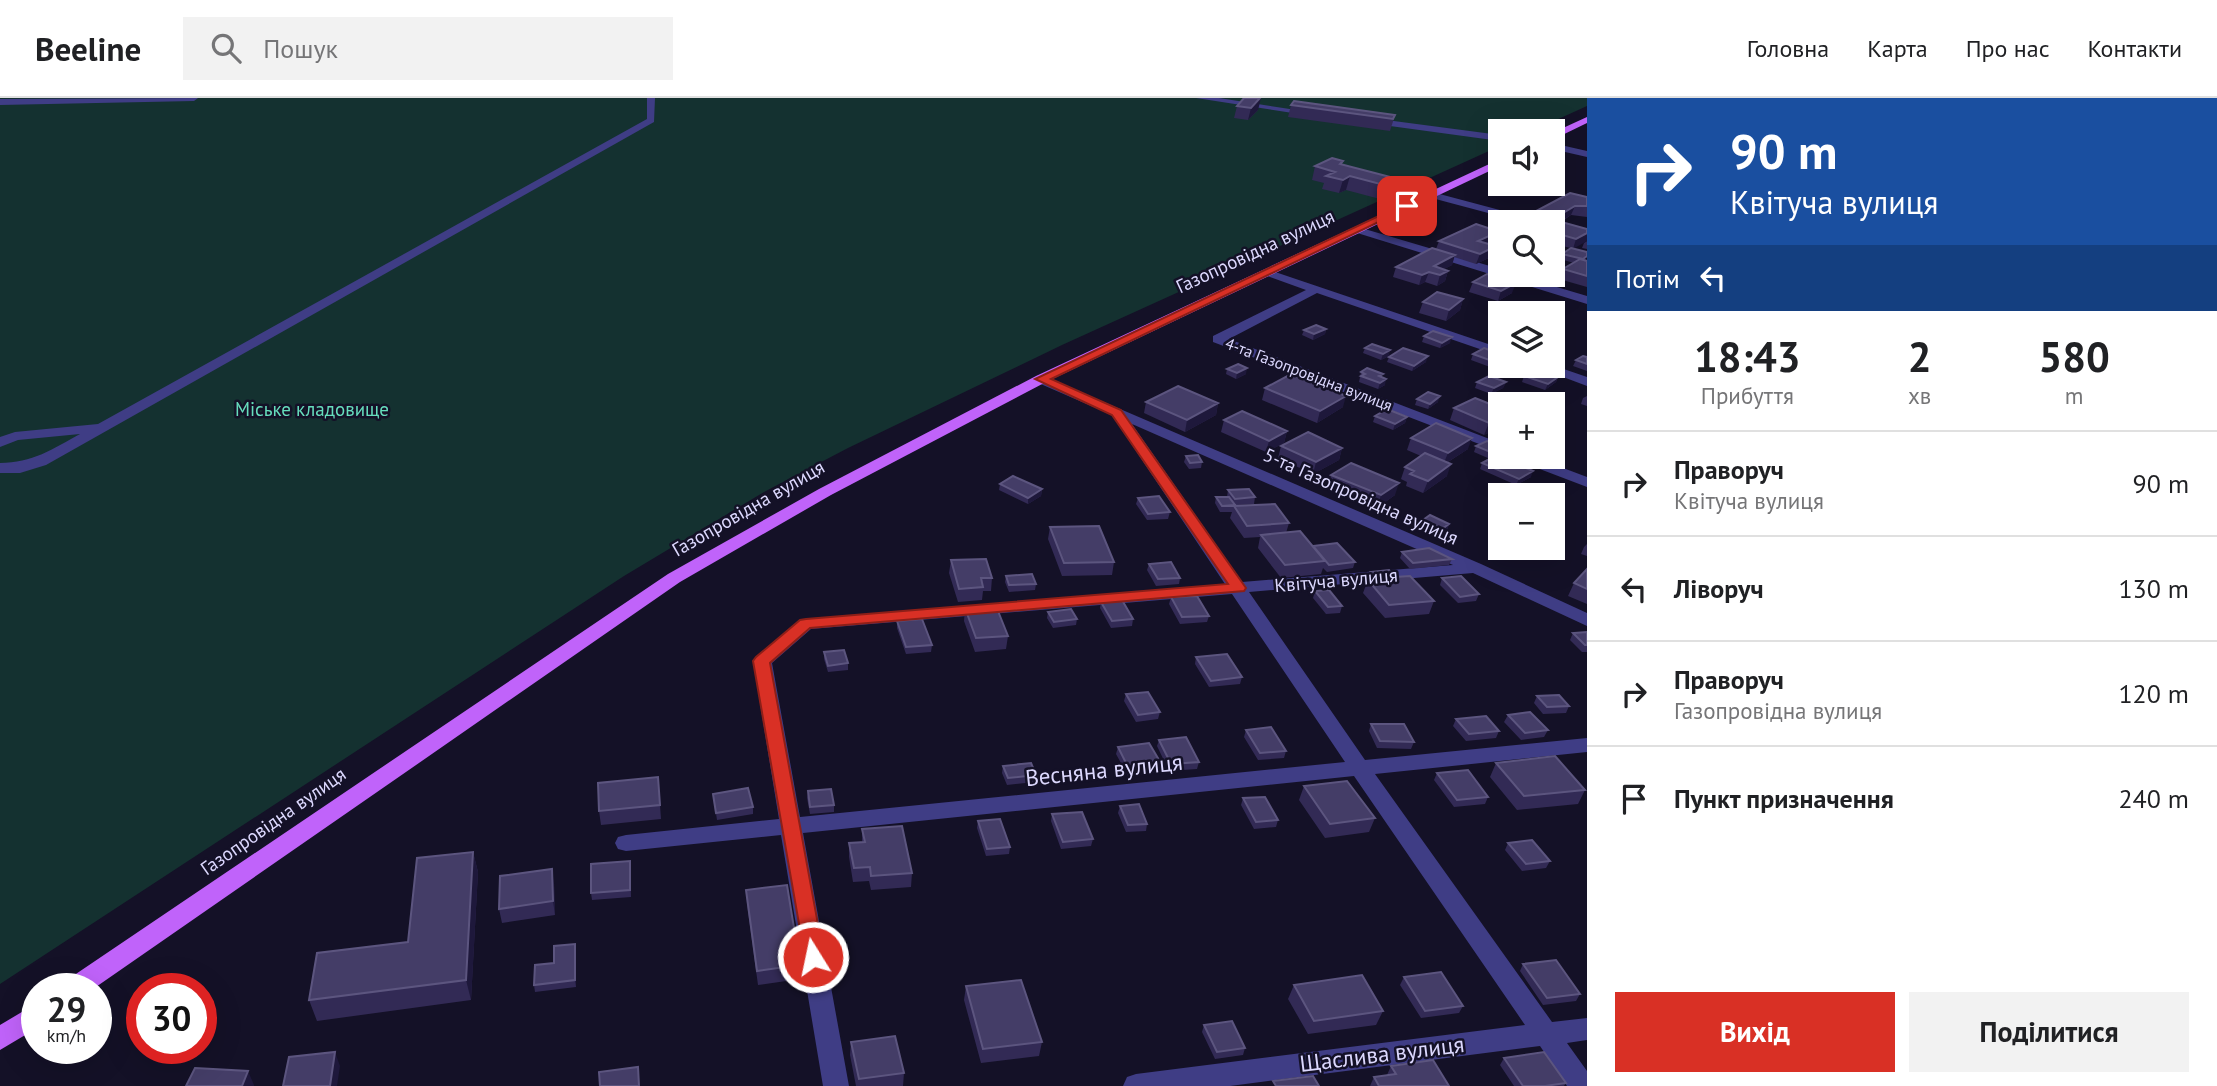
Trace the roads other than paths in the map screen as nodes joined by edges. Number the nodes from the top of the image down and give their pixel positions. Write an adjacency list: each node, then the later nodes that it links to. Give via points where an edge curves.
1 (194, 98): 4 (street)
2 (651, 98): 26 (street, via 651,120)
3 (1200, 98): 5 (street)
4 (0, 102)
5 (1324, 115)
6 (1365, 120): 9 (street)
7 (1587, 120): 8 (main road)
8 (1565, 130)
9 (1488, 136)
10 (1565, 149): 11 (street)
11 (1587, 154)
12 (1488, 168): 13 (main road, Газопровідна вулиця)
13 (1432, 195): 14 (street); 15 (main road, Газопровідна вулиця)
14 (1488, 210)
15 (1358, 230): 16 (street); 17 (main road, Газопровідна вулиця)
16 (1488, 270)
17 (1266, 272): 19 (street); 23 (main road, Газопровідна вулиця)
18 (1544, 287): 20 (street)
19 (1316, 289): 21 (street); 28 (street, 4-та Газопровідна вулиця, via 1218,339)
20 (1587, 300)
21 (1488, 348)
22 (1565, 374): 24 (street)
23 (1041, 379): 25 (street, 5-та Газопровідна вулиця); 39 (main road, Газопровідна вулиця, via 825,492 674,578)
24 (1587, 382)
25 (1117, 412): 32 (street, 5-та Газопровідна вулиця); 33 (street)
26 (103, 427): 27 (street, via 45,431); 29 (street, via 41,462)
27 (0, 443)
28 (1488, 444)
29 (0, 468)
30 (1553, 469): 31 (street)
31 (1587, 482)
32 (1475, 568): 33 (street, Квітуча вулиця); 34 (street, 5-та Газопровідна вулиця)
33 (1238, 588): 36 (street); 37 (street, Квітуча вулиця, via 806,624 762,661)
34 (1587, 620)
35 (1587, 745): 36 (street, Весняна вулиця)
36 (1361, 770): 37 (street, Весняна вулиця); 42 (street)
37 (791, 828): 38 (street, Весняна вулиця); 44 (street, Квітуча вулиця)
38 (626, 843)
39 (96, 973)
40 (21, 1025): 43 (main road)
41 (1587, 1029): 42 (street, Щаслива вулиця)
42 (1546, 1034): 45 (street, Щаслива вулиця); 46 (street)
43 (0, 1040)
44 (836, 1086)
45 (1136, 1086)
46 (1582, 1086)

